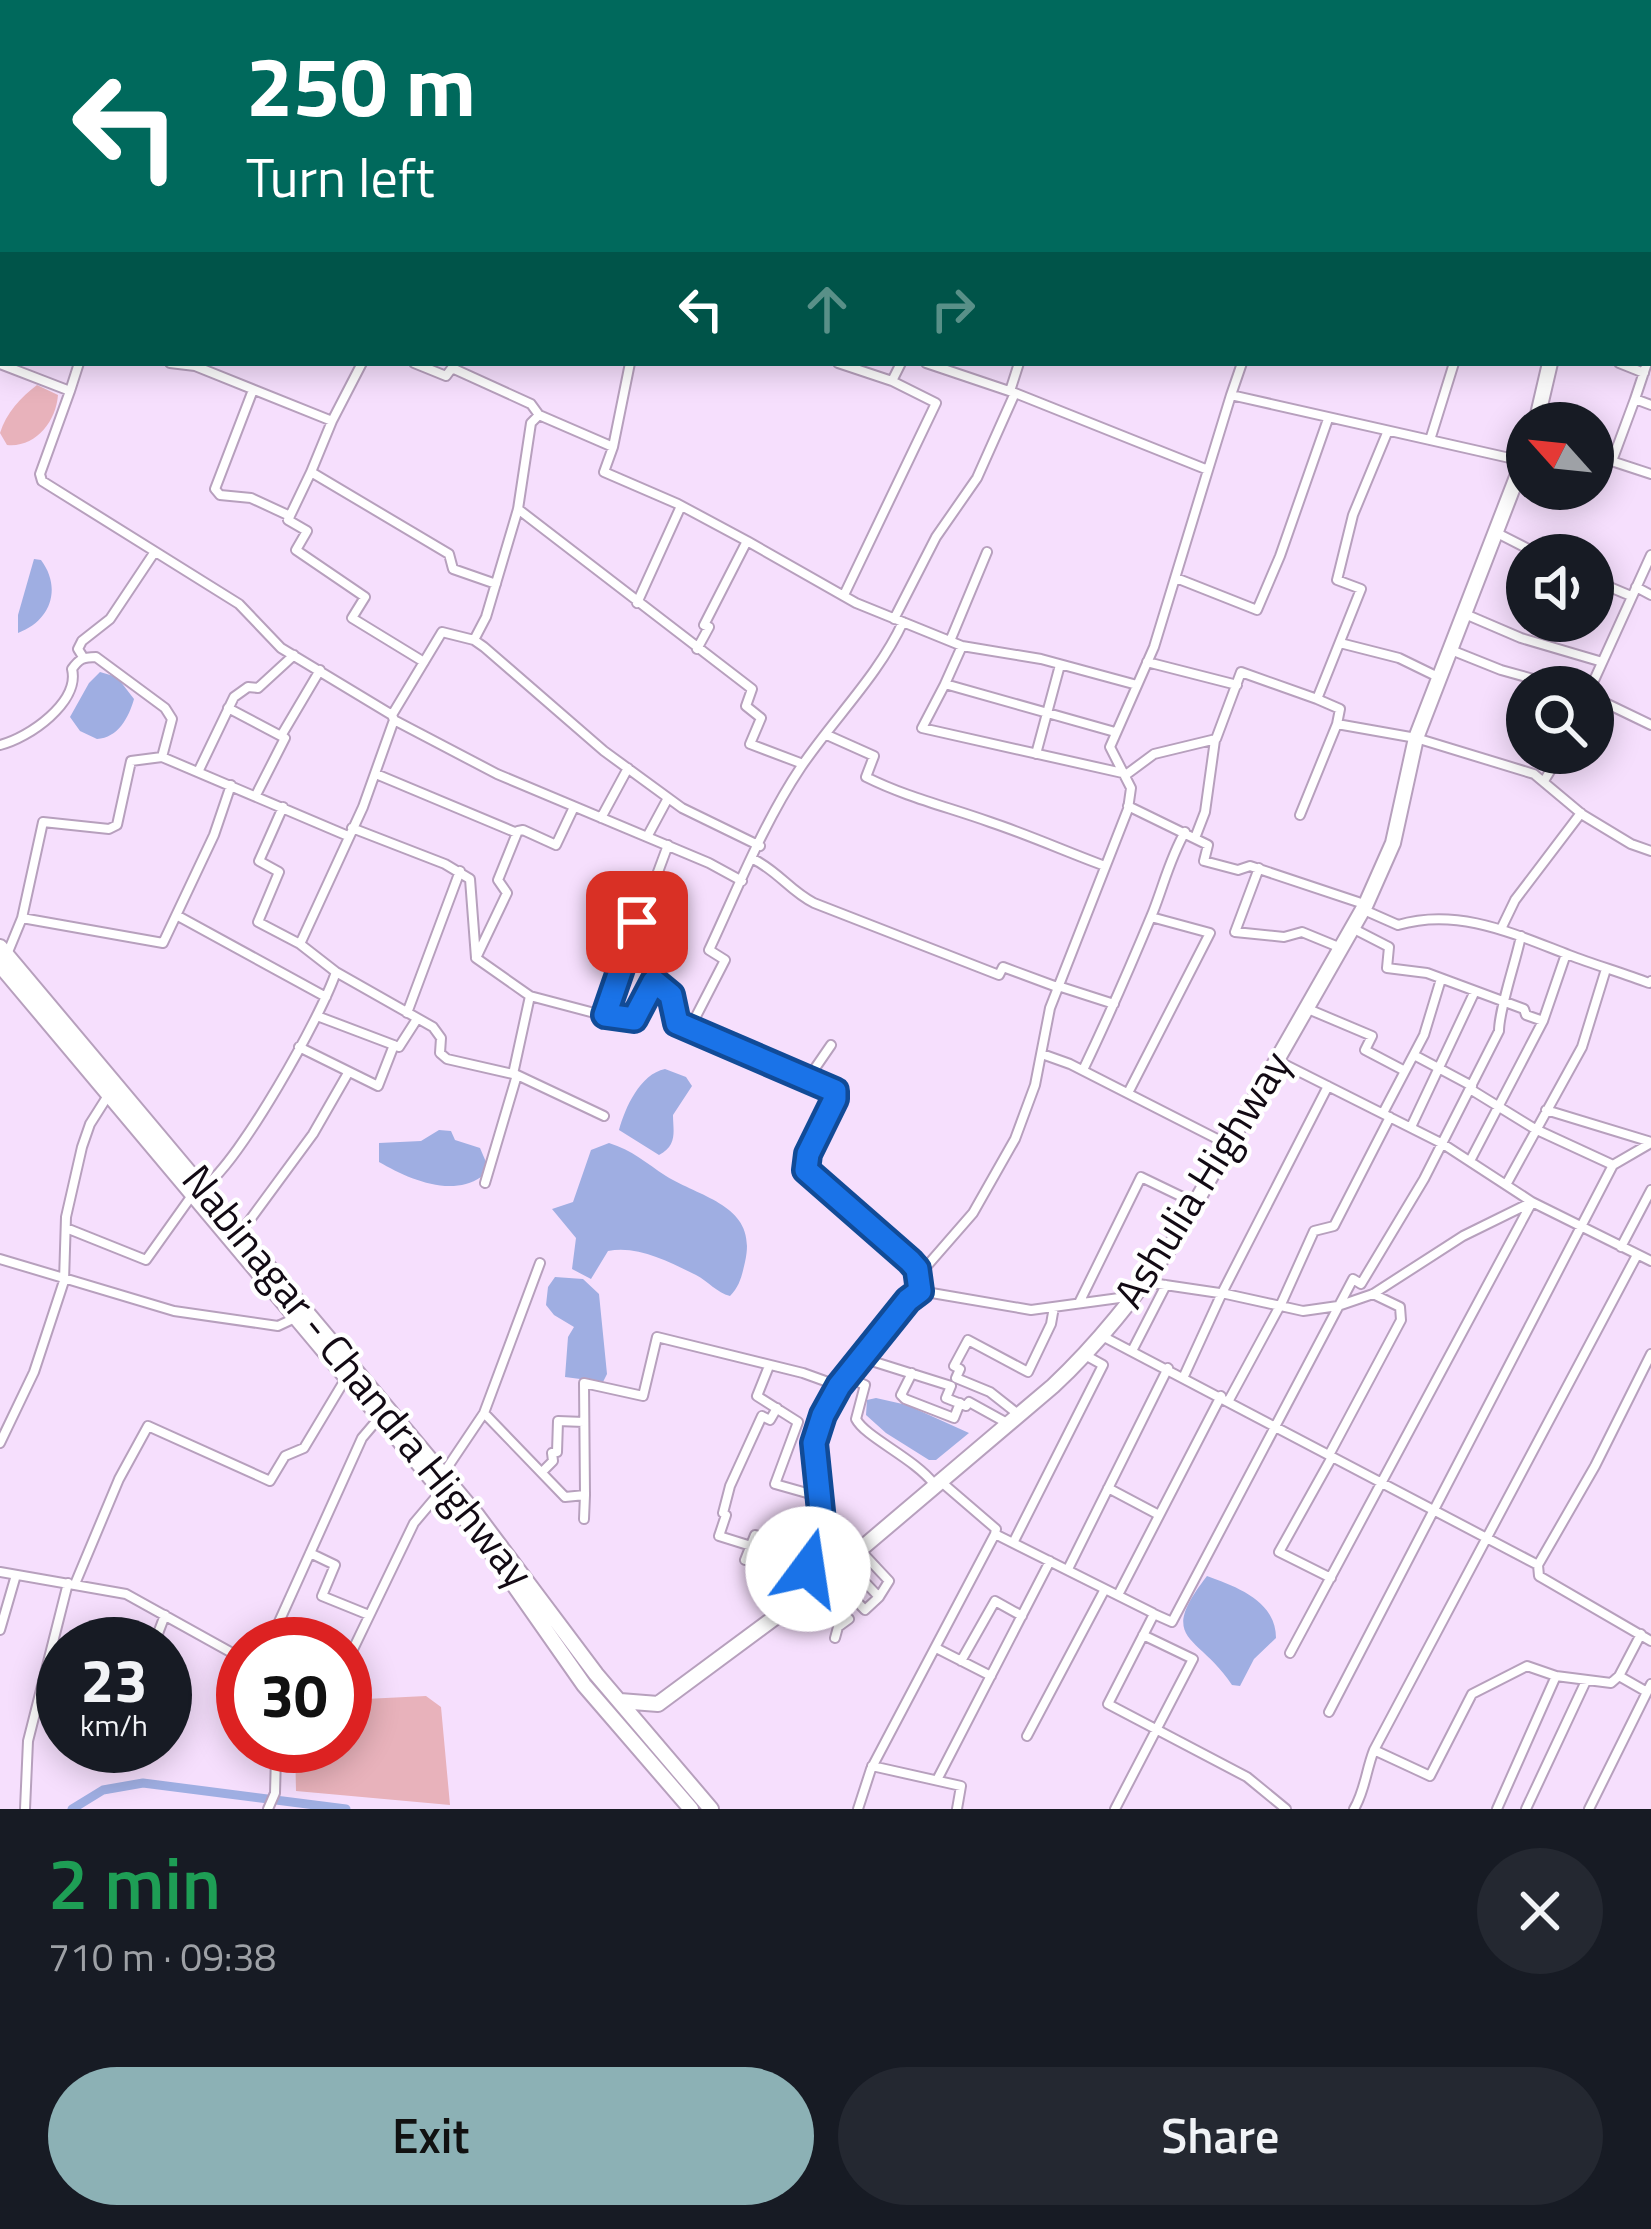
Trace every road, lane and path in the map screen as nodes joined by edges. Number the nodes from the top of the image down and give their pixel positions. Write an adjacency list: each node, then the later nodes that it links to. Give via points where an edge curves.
1 (5, 366): 17 (street)
2 (78, 366): 17 (street)
3 (196, 366): 16 (street)
4 (360, 366): 25 (street)
5 (421, 366): 23 (street, via 446,376 452,368)
6 (629, 366): 28 (street)
7 (847, 366): 15 (street)
8 (900, 366): 15 (street)
9 (935, 366): 18 (street)
10 (1018, 366): 18 (street)
11 (1241, 366): 19 (street)
12 (1453, 366): 27 (street)
13 (1549, 366): 21 (highway)
14 (1646, 366): 20 (street)
15 (892, 381): 49 (street, via 937,403)
16 (253, 390): 25 (street); 38 (street, via 214,489)
17 (70, 391): 43 (street, via 42,481)
18 (1012, 392): 32 (street); 53 (street, via 977,478 936,537)
19 (1231, 395): 24 (street); 32 (street)
20 (1635, 399): 22 (street); 30 (street)
21 (1541, 402)
22 (1651, 405)
23 (539, 415): 28 (street); 36 (street, via 527,434)
24 (1328, 419): 26 (street); 45 (street, via 1257,610)
25 (332, 421): 33 (street)
26 (1387, 433): 27 (street); 56 (street, via 1337,580 1361,589)
27 (1430, 440): 29 (street)
28 (613, 447): 35 (street, via 604,472)
29 (1506, 453)
30 (1614, 456)
31 (1614, 462): 34 (street)
32 (1208, 470): 45 (street)
33 (311, 472): 38 (street); 46 (street, via 448,554 453,569)
34 (1651, 473)
35 (682, 506): 41 (street); 51 (street)
36 (518, 508): 46 (street); 51 (street)
37 (1506, 508): 39 (highway, Ashulia Highway)
38 (290, 516): 63 (street, via 307,531 296,550 365,597 351,616)
39 (1497, 533): 40 (street); 52 (highway, Ashulia Highway)
40 (1506, 538)
41 (747, 541): 49 (street); 58 (street)
42 (987, 552): 55 (street)
43 (154, 553): 60 (street, via 239,604); 61 (street, via 110,619 82,641)
44 (1651, 555): 48 (street)
45 (1176, 578): 64 (street)
46 (496, 584): 54 (street)
47 (1614, 586): 48 (street)
48 (1633, 592): 50 (street); 62 (street)
49 (844, 595): 53 (street)
50 (1651, 595)
51 (637, 602): 58 (street)
52 (1465, 614): 59 (highway, Ashulia Highway); 62 (street)
53 (898, 620): 55 (street); 81 (street)
54 (474, 640): 63 (street, via 442,632); 89 (street)
55 (950, 641): 57 (street)
56 (1340, 643): 69 (street); 73 (street)
57 (962, 646): 65 (street); 70 (street)
58 (697, 649): 88 (street, via 752,689 746,706 761,718 750,744)
59 (1450, 649): 68 (street); 69 (highway, Ashulia Highway)
60 (295, 654): 67 (street); 75 (street, via 258,688 242,689)
61 (83, 657): 85 (street, via 56,709); 87 (street, via 105,662 165,708 172,719)
62 (1600, 661): 66 (street)
63 (424, 662): 77 (street)
64 (1147, 662): 71 (street); 72 (street)
65 (1060, 665): 71 (street); 76 (street)
66 (1598, 666)
67 (320, 670): 77 (street); 82 (street)
68 (1506, 671)
69 (1438, 677): 83 (highway, Ashulia Highway)
70 (945, 684): 76 (street); 86 (street, via 922,728)
71 (1137, 685): 80 (street)
72 (1237, 685): 73 (street, via 1241,672); 84 (street)
73 (1317, 699): 78 (street, via 1340,709)
74 (1614, 707): 79 (street)
75 (228, 708): 82 (street); 90 (street)
76 (1045, 712): 80 (street); 86 (street)
77 (393, 717): 92 (street); 100 (street)
78 (1337, 724): 83 (street); 102 (street)
79 (1651, 725)
80 (1115, 731): 91 (street, via 1110,747)
81 (827, 735): 88 (street); 112 (street, via 874,756 866,778 903,796)
82 (281, 736): 96 (street)
83 (1416, 738): 94 (street); 116 (highway, Ashulia Highway, via 1393,844)
84 (1216, 739): 91 (street, via 1154,754); 106 (street, via 1205,812)
85 (0, 745)
86 (1036, 754): 91 (street)
87 (162, 757): 90 (street); 119 (street, via 131,761 110,829 43,822)
88 (804, 764): 109 (street)
89 (628, 769): 97 (street); 103 (street)
90 (198, 772): 95 (street)
91 (1127, 773): 98 (street)
92 (376, 774): 104 (street); 105 (street)
93 (1548, 774): 94 (street)
94 (1544, 781): 101 (street)
95 (231, 785): 96 (street); 117 (street)
96 (256, 795): 99 (street)
97 (668, 798): 107 (street); 109 (street)
98 (1128, 806): 106 (street); 112 (street)
99 (284, 807): 104 (street); 123 (street, via 259,862 279,872 258,922)
100 (574, 807): 103 (street); 105 (street, via 556,845)
101 (1581, 813): 110 (street); 121 (street)
102 (1300, 815)
103 (601, 818): 107 (street)
104 (350, 832): 114 (street); 123 (street)
105 (518, 832): 127 (street, via 498,880 507,892)
106 (1190, 835): 113 (street, via 1208,845 1204,861); 118 (street, via 1170,858)
107 (647, 838): 108 (street)
108 (668, 845): 115 (street); 140 (street)
109 (760, 846): 111 (street)
110 (1651, 851)
111 (753, 859): 115 (street); 132 (street, via 814,903 999,975 1003,967)
112 (1106, 866): 132 (street)
113 (1259, 868): 116 (street); 124 (street, via 1235,932 1302,932)
114 (460, 871): 127 (street, via 470,879); 139 (street)
115 (742, 881): 144 (street, via 709,950 725,960)
116 (1364, 907): 120 (highway, Ashulia Highway); 121 (street, via 1398,926 1438,917)
117 (178, 916): 119 (street, via 158,944); 135 (street)
118 (1151, 917): 137 (street); 160 (street, via 1210,933)
119 (22, 918): 126 (street)
120 (1352, 928): 124 (highway, Ashulia Highway); 130 (street, via 1389,946 1387,968)
121 (1501, 929): 122 (street)
122 (1521, 936): 125 (street); 136 (street)
123 (300, 944): 129 (street)
124 (1341, 948): 138 (highway, Ashulia Highway)
125 (1566, 954): 128 (street); 143 (street)
126 (2, 956): 159 (highway, Nabinagar - Chandra Highway); 175 (highway, Nabinagar - Chandra Highway)
127 (476, 958): 134 (street)
128 (1606, 969): 131 (street); 162 (street, via 1582,1047)
129 (336, 972): 135 (street); 139 (street)
130 (1441, 979): 133 (street); 149 (street)
131 (1651, 981)
132 (1058, 986): 137 (street); 148 (street)
133 (1475, 991): 136 (street); 151 (street)
134 (530, 996): 140 (street); 155 (street)
135 (326, 997): 141 (street)
136 (1507, 1003): 143 (street); 158 (street)
137 (1114, 1004): 152 (street)
138 (1306, 1009): 150 (highway, Ashulia Highway); 153 (street, via 1372,1036 1365,1050)
139 (407, 1012): 142 (street)
140 (605, 1015): 144 (street, via 634,1019 654,981)
141 (317, 1016): 146 (street); 147 (street)
142 (417, 1019): 146 (street); 155 (street, via 438,1033 447,1059)
143 (1544, 1022): 161 (street)
144 (689, 1030): 156 (street)
145 (832, 1045): 156 (street)
146 (394, 1046): 154 (street, via 378,1086)
147 (299, 1047): 154 (street); 175 (street, via 241,1141)
148 (1042, 1054): 152 (street); 186 (street, via 1022,1122 986,1192)
149 (1414, 1055): 151 (street); 153 (street)
150 (1276, 1060): 157 (street); 169 (highway, Ashulia Highway)
151 (1438, 1068): 158 (street); 165 (street)
152 (1083, 1070): 160 (street)
153 (1405, 1071): 163 (street)
154 (348, 1073): 180 (street)
155 (515, 1075): 164 (street); 172 (street)
156 (809, 1078): 186 (street, via 835,1091 835,1099 806,1170 892,1242)
157 (1328, 1086): 163 (street); 191 (street)
158 (1471, 1087): 161 (street); 168 (street)
159 (109, 1094): 175 (highway, Nabinagar - Chandra Highway); 178 (street, via 82,1147)
160 (1128, 1094): 169 (street)
161 (1498, 1106): 166 (street); 170 (street)
162 (1546, 1110): 166 (street); 167 (street)
163 (1386, 1115): 165 (street); 195 (street, via 1334,1226 1314,1231)
164 (604, 1116)
165 (1411, 1127): 168 (street)
166 (1535, 1129): 171 (street); 173 (street)
167 (1651, 1143): 171 (street)
168 (1443, 1144): 170 (street); 194 (street)
169 (1229, 1145): 177 (highway, Ashulia Highway)
170 (1470, 1161): 173 (street)
171 (1613, 1166): 179 (street)
172 (484, 1183)
173 (1507, 1184): 176 (street)
174 (1651, 1190): 181 (street)
175 (198, 1191): 178 (street, via 146,1260); 180 (highway, Nabinagar - Chandra Highway); 197 (highway, Nabinagar - Chandra Highway)
176 (1532, 1202): 179 (street); 192 (street); 224 (street)
177 (1196, 1203): 189 (highway, Ashulia Highway); 193 (street, via 1141,1177)
178 (66, 1228): 187 (street)
179 (1582, 1228): 181 (street); 229 (street)
180 (241, 1232): 222 (highway, Nabinagar - Chandra Highway)
181 (1621, 1247): 182 (street)
182 (1637, 1255): 184 (street); 233 (street)
183 (0, 1259): 187 (street)
184 (1651, 1261)
185 (540, 1263): 213 (street)
186 (918, 1276): 190 (street)
187 (64, 1281): 197 (street, via 244,1323 278,1326); 218 (street, via 34,1372)
188 (1166, 1285): 189 (street); 191 (street); 199 (street)
189 (1140, 1289): 193 (street); 198 (highway, Ashulia Highway)
190 (920, 1291): 196 (street); 202 (street)
191 (1222, 1293): 195 (street); 206 (street)
192 (1373, 1294): 194 (street); 220 (street, via 1400,1307 1401,1320)
193 (1078, 1304): 196 (street)
194 (1342, 1304): 195 (street, via 1304,1311); 217 (street)
195 (1280, 1305): 210 (street)
196 (1054, 1307): 215 (street, via 1028,1372 968,1340 954,1366 956,1378 990,1392)
197 (296, 1317): 208 (highway, Nabinagar - Chandra Highway)
198 (1103, 1336): 199 (street); 201 (highway, Ashulia Highway)
199 (1132, 1351): 204 (street)
200 (1651, 1354): 242 (street)
201 (1085, 1355): 215 (highway, Ashulia Highway); 234 (street, via 1102,1365)
202 (862, 1358): 205 (street); 207 (street)
203 (769, 1366): 209 (street); 212 (street, via 757,1396); 216 (street, via 657,1337 643,1396 584,1382)
204 (1168, 1368): 206 (street); 225 (street)
205 (912, 1373): 211 (street, via 951,1386 946,1398); 211 (street, via 905,1399 954,1418)
206 (1184, 1376): 210 (street)
207 (846, 1377): 209 (street); 223 (street, via 865,1385 856,1419 862,1430)
208 (346, 1378): 214 (highway, Nabinagar - Chandra Highway); 248 (street, via 304,1448 285,1456 270,1481 148,1426)
209 (839, 1386): 228 (street, via 814,1443)
210 (1225, 1398): 217 (street); 230 (street)
211 (960, 1403): 215 (street)
212 (777, 1408): 228 (street, via 798,1422 775,1484); 235 (street, via 770,1420 762,1416 723,1513 719,1536)
213 (484, 1413): 221 (street); 222 (street)
214 (380, 1416): 226 (highway, Nabinagar - Chandra Highway); 237 (street)
215 (1013, 1420): 223 (highway, Ashulia Highway)
216 (584, 1422): 221 (street, via 558,1420 557,1452); 227 (street)
217 (1276, 1426): 220 (street); 253 (street, via 1172,1622)
218 (2, 1431): 219 (street)
219 (0, 1443)
220 (1331, 1456): 224 (street); 247 (street, via 1279,1552)
221 (542, 1472): 227 (street, via 566,1496)
222 (442, 1474): 272 (highway, Nabinagar - Chandra Highway)
223 (937, 1482): 232 (street); 236 (highway, Ashulia Highway)
224 (1383, 1484): 229 (street); 247 (street)
225 (1108, 1488): 230 (street); 243 (street)
226 (441, 1491): 255 (street, via 414,1522); 280 (highway, Nabinagar - Chandra Highway, via 584,1684)
227 (585, 1495): 231 (street)
228 (823, 1498): 238 (street)
229 (1434, 1512): 233 (street); 273 (street)
230 (1160, 1515): 251 (street)
231 (584, 1519)
232 (995, 1534): 234 (street); 264 (street)
233 (1486, 1539): 242 (street); 276 (street)
234 (1013, 1543): 241 (street)
235 (751, 1546): 238 (street, via 755,1535); 239 (street)
236 (859, 1549): 240 (highway, Ashulia Highway); 252 (street, via 889,1581)
237 (309, 1552): 255 (street, via 335,1565 322,1596); 257 (street)
238 (812, 1555): 249 (street)
239 (745, 1560)
240 (845, 1561): 245 (highway, Ashulia Highway); 252 (street)
241 (1050, 1561): 243 (street); 256 (street)
242 (1538, 1565): 259 (street, via 1539,1576)
243 (1068, 1570): 250 (street)
244 (0, 1572): 246 (street)
245 (830, 1574): 249 (highway, Ashulia Highway); 252 (street, via 865,1610)
246 (16, 1575): 248 (street); 258 (street)
247 (1331, 1578): 265 (street)
248 (71, 1584): 254 (street, via 126,1594); 281 (street, via 28,1741)
249 (816, 1587): 261 (street, via 849,1619); 272 (highway, Ashulia Highway, via 658,1704)
250 (1106, 1589): 251 (street); 275 (street)
251 (1118, 1595): 253 (street)
252 (879, 1597)
253 (1154, 1614): 260 (street)
254 (165, 1615): 263 (street)
255 (369, 1616)
256 (1022, 1616): 266 (street, via 995,1601); 267 (street)
257 (281, 1617)
258 (0, 1630)
259 (1641, 1634): 262 (street); 269 (street)
260 (1143, 1635): 274 (street, via 1108,1704); 274 (street, via 1193,1660)
261 (835, 1638)
262 (1651, 1641)
263 (216, 1644)
264 (936, 1648): 266 (street); 277 (street)
265 (1290, 1653)
266 (961, 1661): 267 (street)
267 (991, 1676): 279 (street)
268 (1555, 1676): 270 (street); 276 (street, via 1527,1666 1472,1694 1430,1776); 288 (street)
269 (1619, 1676): 270 (street); 271 (street)
270 (1586, 1681): 289 (street)
271 (1649, 1688): 290 (street)
272 (620, 1701): 280 (highway, Nabinagar - Chandra Highway)
273 (1329, 1712)
274 (1156, 1729): 285 (street); 286 (street, via 1247,1777)
275 (1027, 1736)
276 (1374, 1750): 287 (street)
277 (872, 1766): 279 (street); 283 (street)
278 (276, 1773): 282 (street)
279 (938, 1778): 284 (street, via 961,1786)
280 (702, 1807)
281 (25, 1809)
282 (268, 1809)
283 (858, 1809)
284 (957, 1809)
285 (1115, 1809)
286 (1286, 1809)
287 (1354, 1809)
288 (1497, 1809)
289 (1526, 1809)
290 (1589, 1809)

